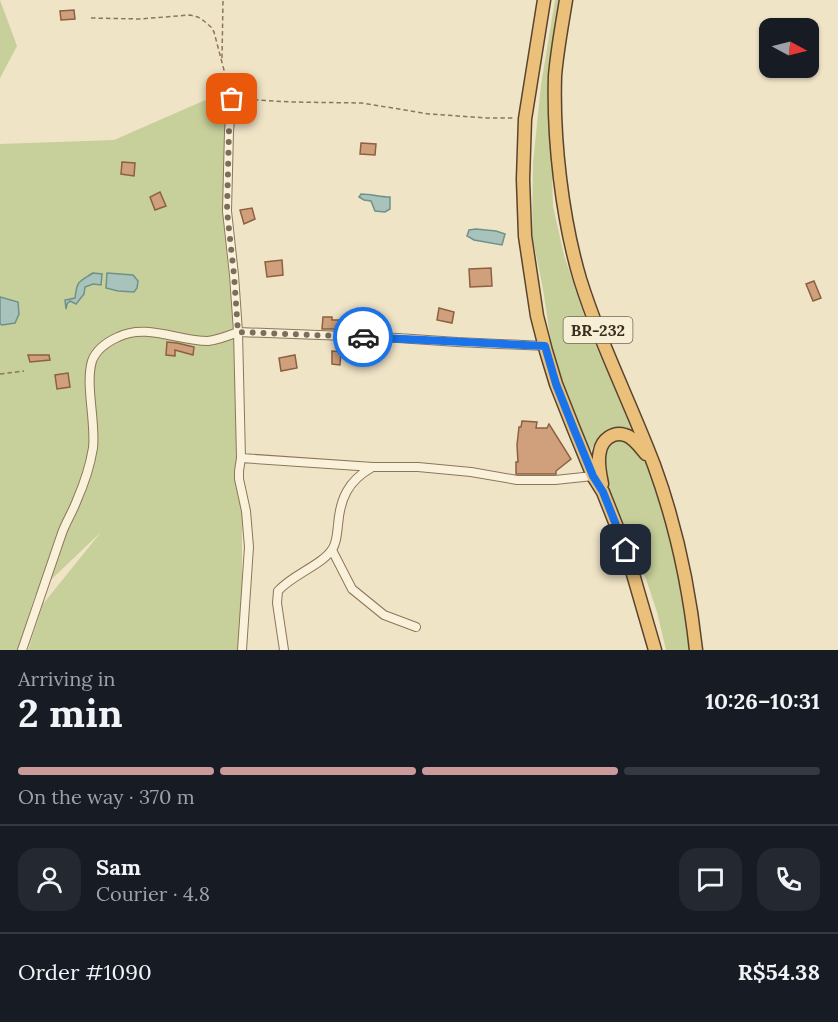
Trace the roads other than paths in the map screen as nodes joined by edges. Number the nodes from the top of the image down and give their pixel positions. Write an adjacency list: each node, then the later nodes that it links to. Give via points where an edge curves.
1 (544, 0): 5 (highway, BR-232, via 525,119 523,179 525,236)
2 (566, 0): 7 (highway, BR-232, via 555,76 555,106 568,228 592,317)
3 (232, 99): 4 (street, via 227,211)
4 (238, 332): 5 (street); 6 (street); 13 (street, via 209,341 134,332 116,337 98,352 91,369 90,461)
5 (545, 346): 9 (highway, BR-232)
6 (241, 458): 8 (street); 14 (street, via 238,471 249,547)
7 (654, 464): 10 (highway, via 630,437 611,435 604,440 599,454); 17 (highway, BR-232, via 683,564)
8 (373, 467): 9 (street, via 471,472 517,480); 11 (street, via 356,478 345,494)
9 (593, 476): 10 (highway, BR-232)
10 (603, 492): 16 (highway, BR-232, via 626,550)
11 (332, 550): 12 (street, via 352,589 384,615); 15 (street, via 278,591)
12 (416, 627)
13 (22, 650)
14 (243, 650)
15 (284, 650)
16 (655, 650)
17 (696, 650)

